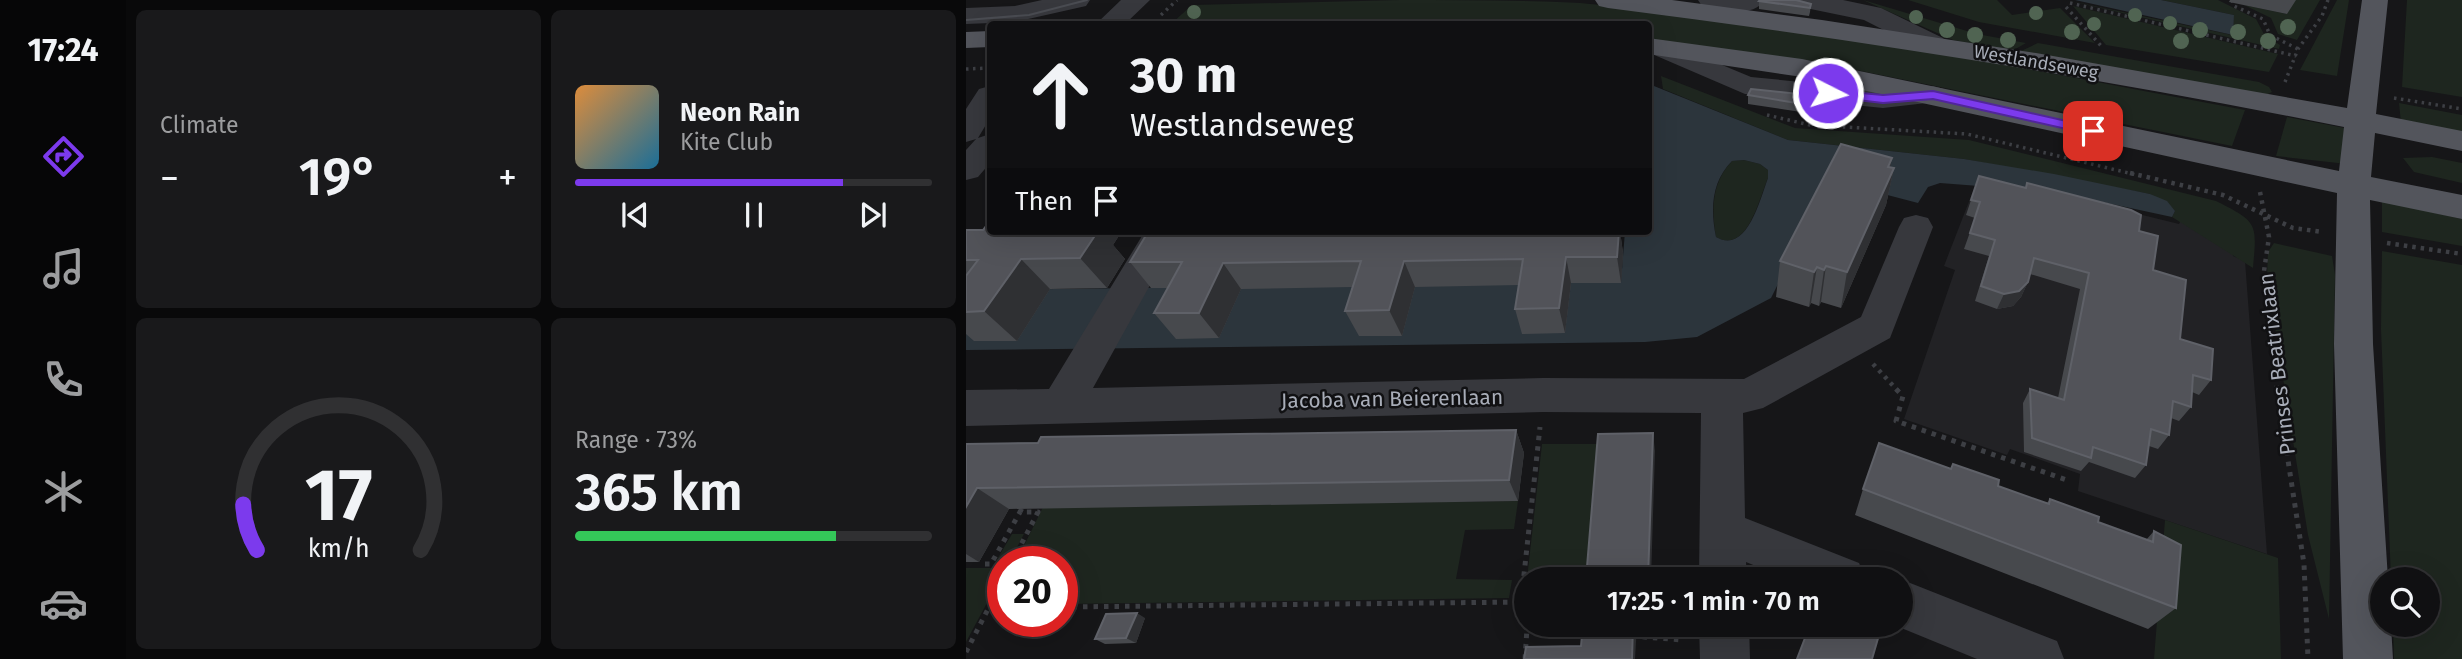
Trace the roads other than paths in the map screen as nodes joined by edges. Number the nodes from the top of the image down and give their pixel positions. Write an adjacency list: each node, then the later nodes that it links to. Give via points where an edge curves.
1 (1079, 0): 9 (street, via 1015,14); 10 (street); 11 (street)
2 (1137, 0): 12 (street)
3 (1608, 0): 8 (main road, Westlandseweg)
4 (1711, 0): 5 (street, via 1741,4)
5 (1752, 0)
6 (1805, 0): 15 (street, via 1872,14)
7 (2375, 0): 20 (main road)
8 (1690, 4): 15 (main road, Westlandseweg)
9 (966, 16)
10 (1055, 21)
11 (1073, 21)
12 (1112, 21)
13 (987, 39): 14 (main road)
14 (966, 40)
15 (1933, 44): 20 (main road, Westlandseweg)
16 (1656, 47): 17 (street, via 1745,85 1883,99)
17 (1933, 95): 24 (main road)
18 (987, 103): 21 (street)
19 (987, 115): 21 (street)
20 (2361, 120): 22 (main road, Westlandseweg); 24 (main road)
21 (975, 135): 23 (street)
22 (2462, 141)
23 (966, 169)
24 (2356, 186): 25 (main road); 36 (main road, via 2352,237)
25 (2462, 207)
26 (1916, 227): 28 (street, Jacoba van Beierenlaan, via 1876,327 1749,396)
27 (1161, 235): 29 (street)
28 (1722, 397): 29 (street, Jacoba van Beierenlaan, via 1543,395); 31 (street)
29 (1061, 407): 30 (street, Jacoba van Beierenlaan)
30 (966, 408)
31 (1722, 530): 32 (street); 33 (street)
32 (1723, 567)
33 (1813, 567)
34 (1913, 608): 35 (street)
35 (2039, 659)
36 (2368, 659)

